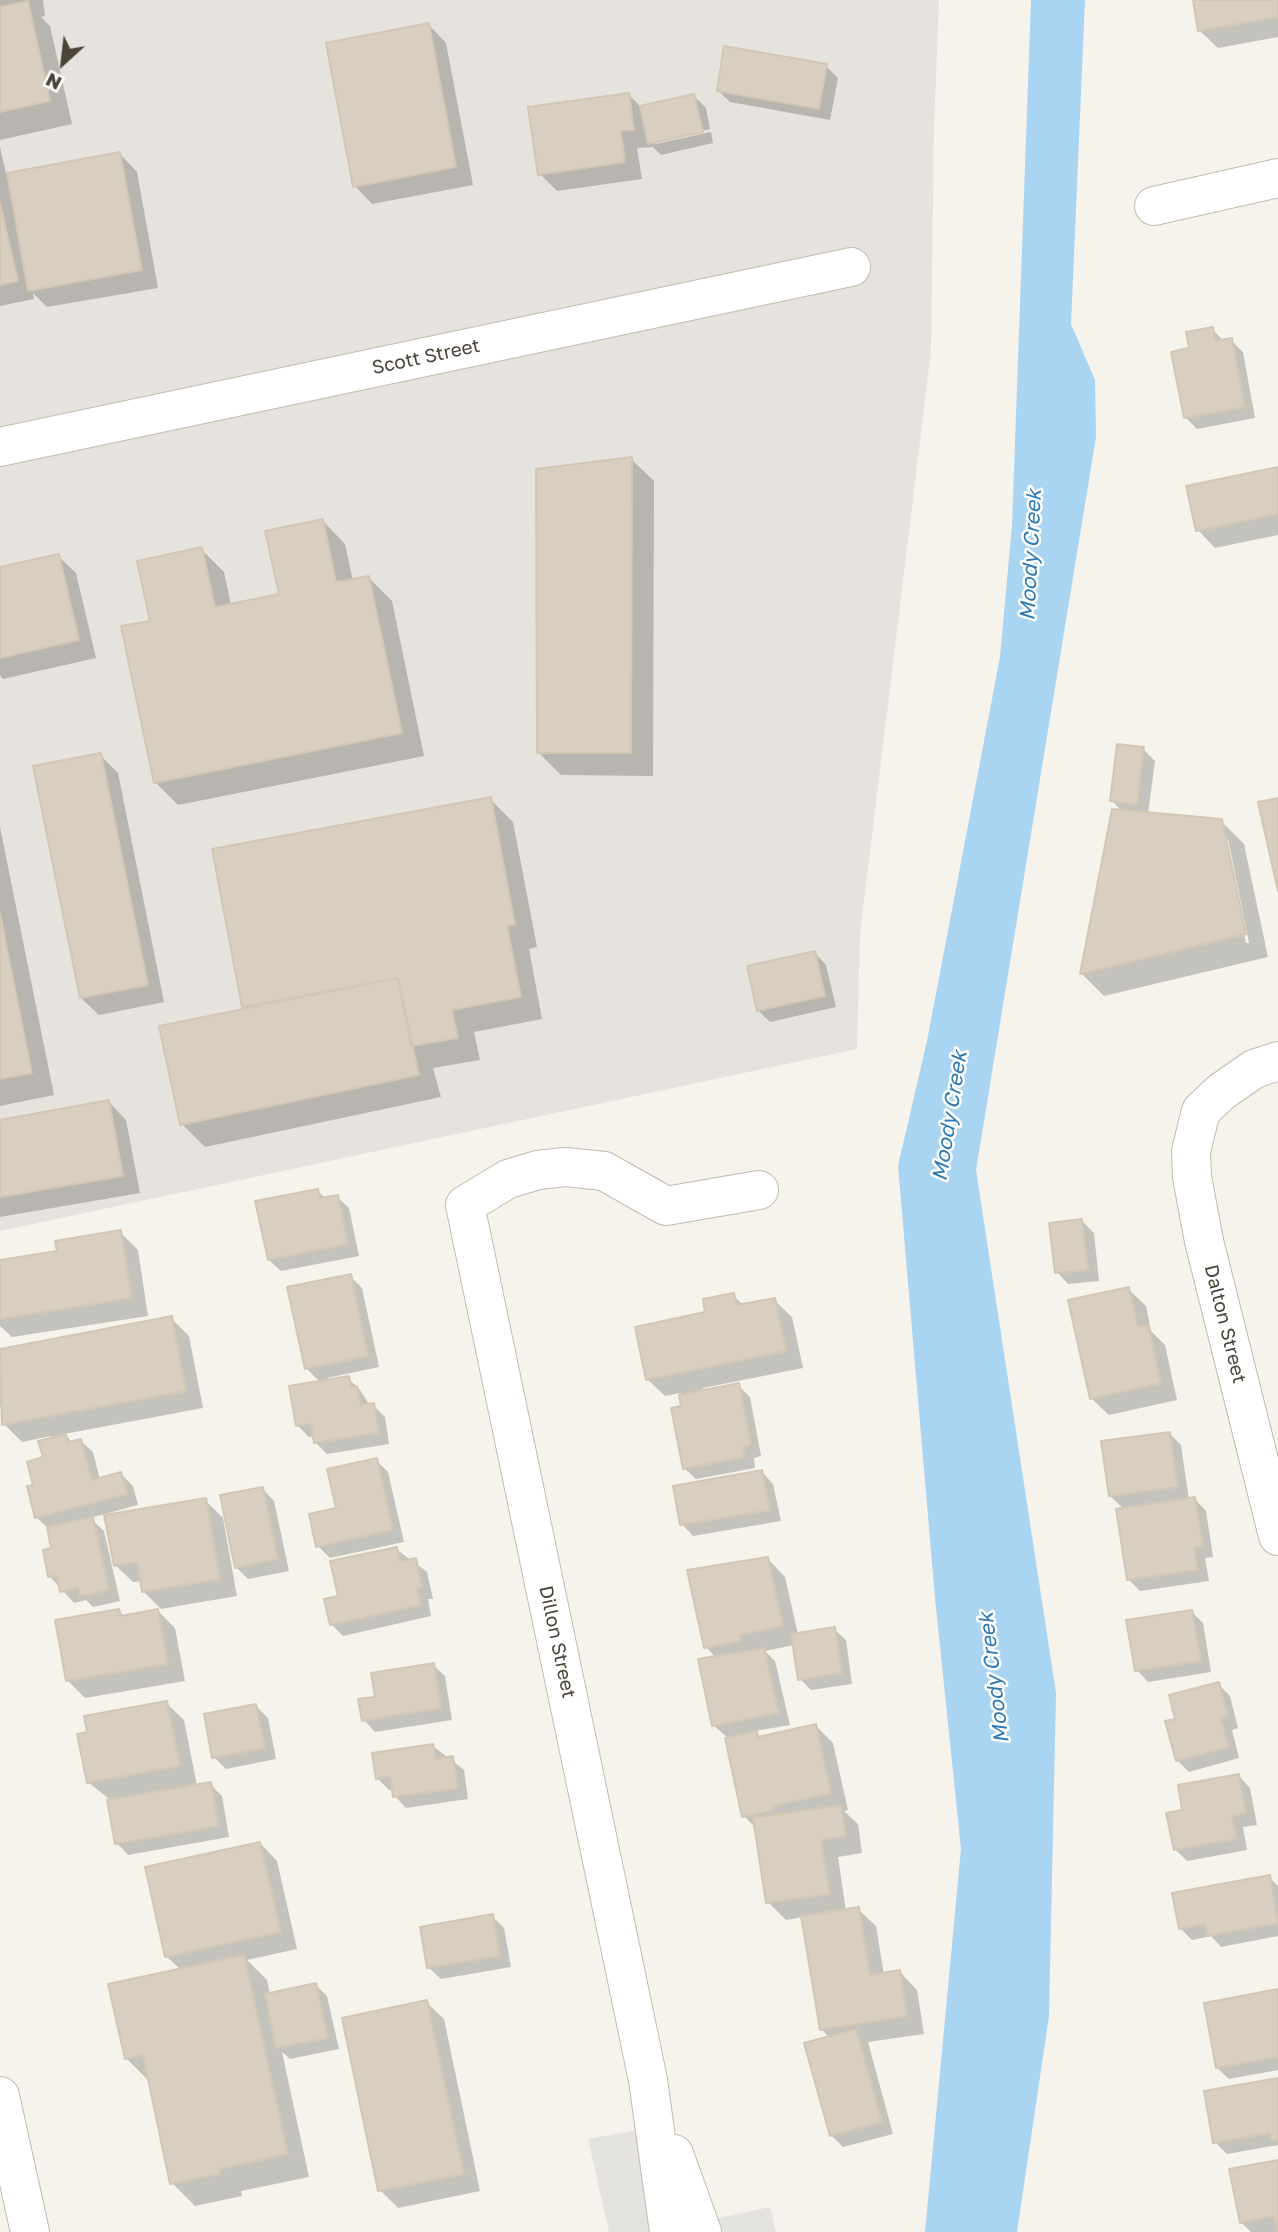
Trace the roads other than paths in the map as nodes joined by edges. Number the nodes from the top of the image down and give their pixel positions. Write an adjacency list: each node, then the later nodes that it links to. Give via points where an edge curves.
1 (1278, 178): 2 (street)
2 (1154, 206)
3 (851, 267): 4 (street, Scott Street)
4 (0, 447)
5 (1278, 1061): 7 (street, Dalton Street, via 1254,1069 1201,1111 1191,1151 1204,1241)
6 (759, 1190): 8 (street, Dillon Street, via 666,1206 604,1171 565,1167 508,1179 465,1205)
7 (1278, 1536)
8 (648, 2080): 11 (street, Dillon Street); 12 (street, Dillon Street)
9 (2, 2114): 10 (street)
10 (30, 2232)
11 (669, 2232)
12 (702, 2232)

